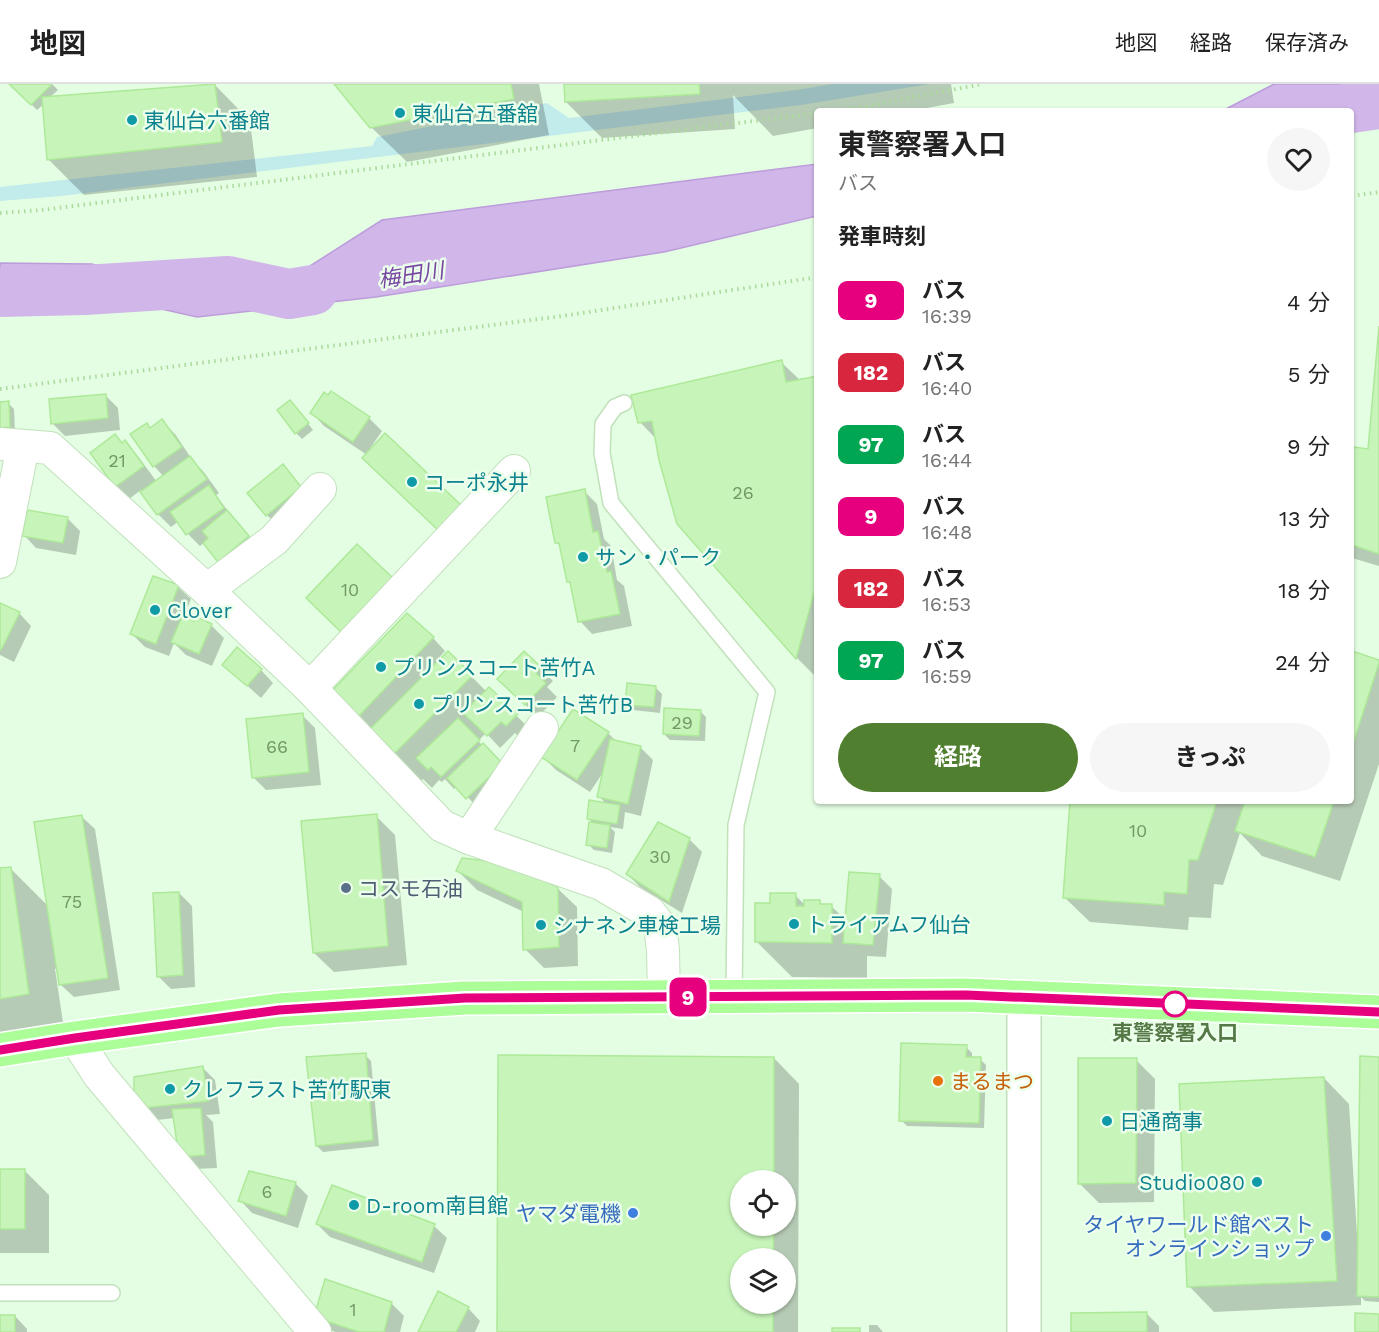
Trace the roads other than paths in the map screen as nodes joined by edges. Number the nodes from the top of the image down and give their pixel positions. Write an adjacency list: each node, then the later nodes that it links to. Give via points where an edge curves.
1 (624, 403): 11 (lane, via 615,407 603,424 602,453 611,503 767,692 736,825)
2 (12, 445): 5 (street); 6 (street, via 50,448)
3 (514, 471): 7 (street)
4 (320, 489): 6 (street, via 273,540)
5 (0, 562)
6 (207, 590): 7 (street)
7 (310, 688): 9 (street, via 442,826)
8 (543, 728): 9 (street)
9 (469, 838): 10 (street, via 601,884 649,912 660,926)
10 (664, 997): 11 (highway); 14 (highway, via 465,998 279,1010)
11 (734, 997): 12 (highway)
12 (1024, 998): 13 (highway); 19 (street)
13 (1379, 1012)
14 (75, 1038): 15 (highway); 18 (street, via 99,1074)
15 (0, 1050)
16 (0, 1293): 17 (lane)
17 (112, 1293)
18 (315, 1332)
19 (1024, 1332)

